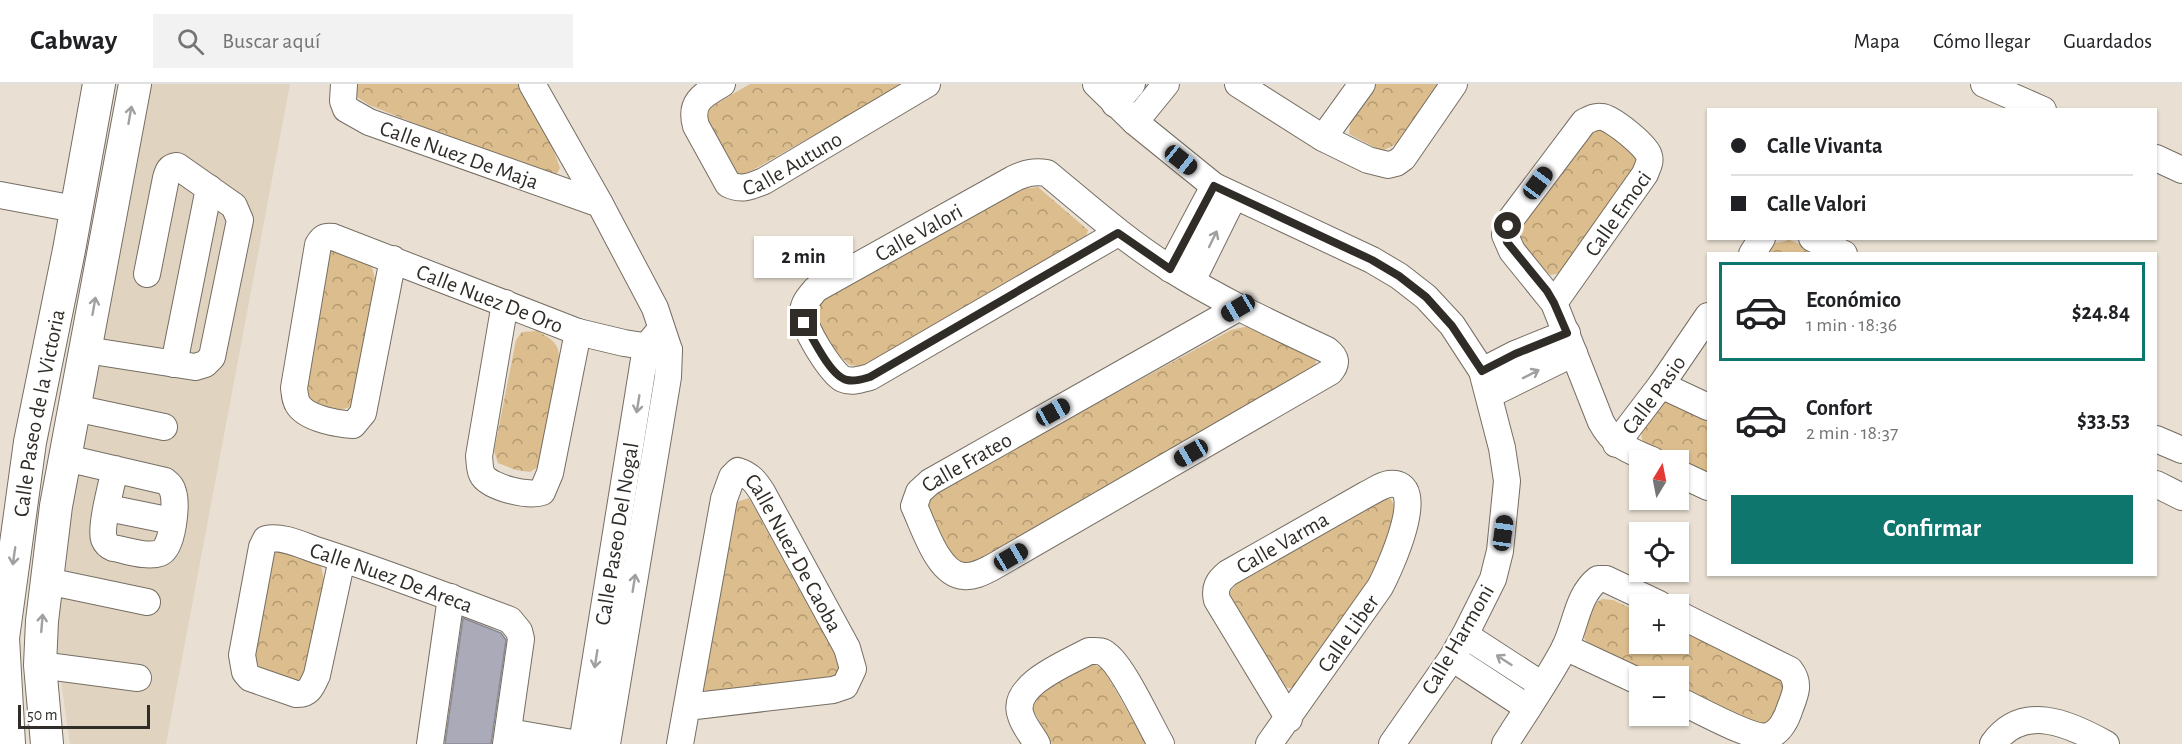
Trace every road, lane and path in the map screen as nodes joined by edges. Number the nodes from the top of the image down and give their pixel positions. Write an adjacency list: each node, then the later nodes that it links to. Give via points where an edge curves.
1 (99, 84): 24 (main road, Calle Paseo de la Victoria)
2 (135, 84): 38 (main road, Calle Paseo de la Victoria, one-way to 2)
3 (345, 84): 23 (street, Calle Nuez De Maja, via 346,109 369,122)
4 (532, 84): 23 (street, Calle Paseo Del Nogal)
5 (722, 84): 6 (street, Calle Autuno, via 705,93 693,116 728,183 743,188 764,181)
6 (927, 84)
7 (1096, 84): 14 (street, Calle Harmoni)
8 (1132, 84): 14 (street)
9 (1166, 84): 16 (street)
10 (1238, 84): 17 (street)
11 (1362, 84): 17 (street)
12 (1454, 84): 17 (street, via 1396,163 1368,160)
13 (1984, 84): 15 (street)
14 (1115, 104): 16 (street, Calle Harmoni)
15 (2038, 108)
16 (1134, 122): 21 (street, Calle Harmoni)
17 (1323, 138)
18 (2157, 158): 19 (street)
19 (2182, 170)
20 (209, 188): 29 (street, via 177,166 168,170); 39 (street); 39 (street, via 234,206 240,229 212,357 195,367)
21 (1224, 191): 30 (street); 40 (street, Calle Harmoni, via 1399,276 1426,297 1452,326)
22 (0, 195): 24 (street)
23 (600, 204): 36 (street, Calle Paseo Del Nogal, via 646,290)
24 (75, 209): 46 (main road, Calle Paseo de la Victoria)
25 (1118, 233): 25 (street, Calle Valori, via 1047,173 1024,173 816,289 807,299 804,323 836,374 856,381 870,377); 30 (street)
26 (1816, 240): 27 (street)
27 (1840, 252)
28 (393, 259): 28 (street, Calle Nuez De Oro, via 363,413 353,424 307,414 295,399 294,388 318,245 323,237 333,237); 31 (street, Calle Nuez De Oro)
29 (147, 274)
30 (1181, 275): 33 (street)
31 (504, 303): 35 (street, Calle Nuez De Oro); 35 (street, via 479,456 483,476 490,482 526,495 542,492 550,473)
32 (1554, 303): 32 (street, Calle Emoci, via 1649,164 1647,149 1610,119 1600,116 1584,122 1511,219 1505,235 1512,250); 37 (street)
33 (1238, 308): 33 (street, Calle Frateo, via 1334,355 1335,366 991,568 964,576 945,568 914,506 919,492 930,482)
34 (1707, 317): 41 (street, Calle Pasio)
35 (578, 332): 36 (street, Calle Nuez De Oro)
36 (659, 341): 83 (street, Calle Paseo Del Nogal, one-way to 83); 84 (street, Calle Paseo Del Nogal, one-way to 36, via 668,377)
37 (1570, 343): 40 (street, via 1515,354); 47 (street, via 1601,422)
38 (86, 350): 39 (street); 43 (main road, Calle Paseo de la Victoria)
39 (174, 364)
40 (1485, 383): 66 (street, Calle Harmoni, via 1507,481 1505,514 1493,579)
41 (1661, 385): 42 (street); 47 (street, Calle Pasio)
42 (1707, 407)
43 (75, 408): 44 (street); 50 (main road, Calle Paseo de la Victoria)
44 (164, 427)
45 (2157, 439): 49 (street)
46 (30, 442): 56 (main road, via 41,495); 67 (main road, Calle Paseo de la Victoria, one-way to 67)
47 (1616, 444): 48 (street)
48 (1630, 450)
49 (2182, 450)
50 (66, 458): 51 (street); 56 (main road, Calle Paseo de la Victoria)
51 (115, 469): 57 (street); 59 (street, via 170,485 174,501)
52 (1689, 478): 54 (street)
53 (2157, 484): 55 (street)
54 (1707, 487)
55 (2182, 497)
56 (56, 506): 61 (main road, Calle Paseo de la Victoria)
57 (108, 508): 59 (street); 59 (street, via 103,536 113,548 160,553 170,542)
58 (1408, 512): 77 (street, Calle Liber, via 1398,548 1380,587); 77 (street, Calle Varma, via 1407,495 1400,487 1384,486 1228,573 1217,584 1217,600)
59 (172, 521)
60 (342, 559): 60 (street, Calle Nuez De Areca, via 285,540 266,539 242,655 242,665 250,678 296,694 308,691 317,675); 63 (street, Calle Nuez De Areca)
61 (47, 581): 64 (street); 70 (main road, Calle Paseo de la Victoria, one-way to 61)
62 (1639, 594): 68 (street, via 1598,579 1587,591)
63 (451, 597): 78 (street, Calle Nuez De Areca, via 510,620 519,631); 81 (street)
64 (147, 602)
65 (1689, 619): 74 (street, via 1790,669 1796,678 1796,691 1781,727 1769,736 1755,736)
66 (1465, 635): 69 (street, Calle Harmoni); 73 (street, one-way to 66)
67 (1, 637): 79 (main road, Calle Paseo de la Victoria)
68 (1565, 647): 71 (street); 73 (street)
69 (1452, 658): 76 (street); 89 (street, Calle Harmoni)
70 (40, 665): 72 (street); 80 (main road, Calle Paseo de la Victoria)
71 (1629, 677)
72 (138, 678)
73 (1542, 685): 76 (street)
74 (1689, 705)
75 (687, 707): 75 (street, Calle Nuez De Caoba, via 833,690 845,686 853,669 847,648 762,492 755,480 738,471 724,499); 85 (street, Calle Nuez De Caoba)
76 (1528, 708): 90 (street)
77 (1288, 718): 88 (street, Calle Liber)
78 (507, 738): 82 (street)
79 (9, 744)
80 (48, 744)
81 (430, 744)
82 (578, 744)
83 (582, 744)
84 (607, 744)
85 (680, 744)
86 (1037, 744): 87 (street, via 1020,715 1022,695 1037,680 1089,651 1106,653 1112,659)
87 (1161, 744)
88 (1269, 744)
89 (1392, 744)
90 (1505, 744)
91 (1994, 744): 92 (street, via 2013,725 2034,720 2060,722)
92 (2106, 744)

